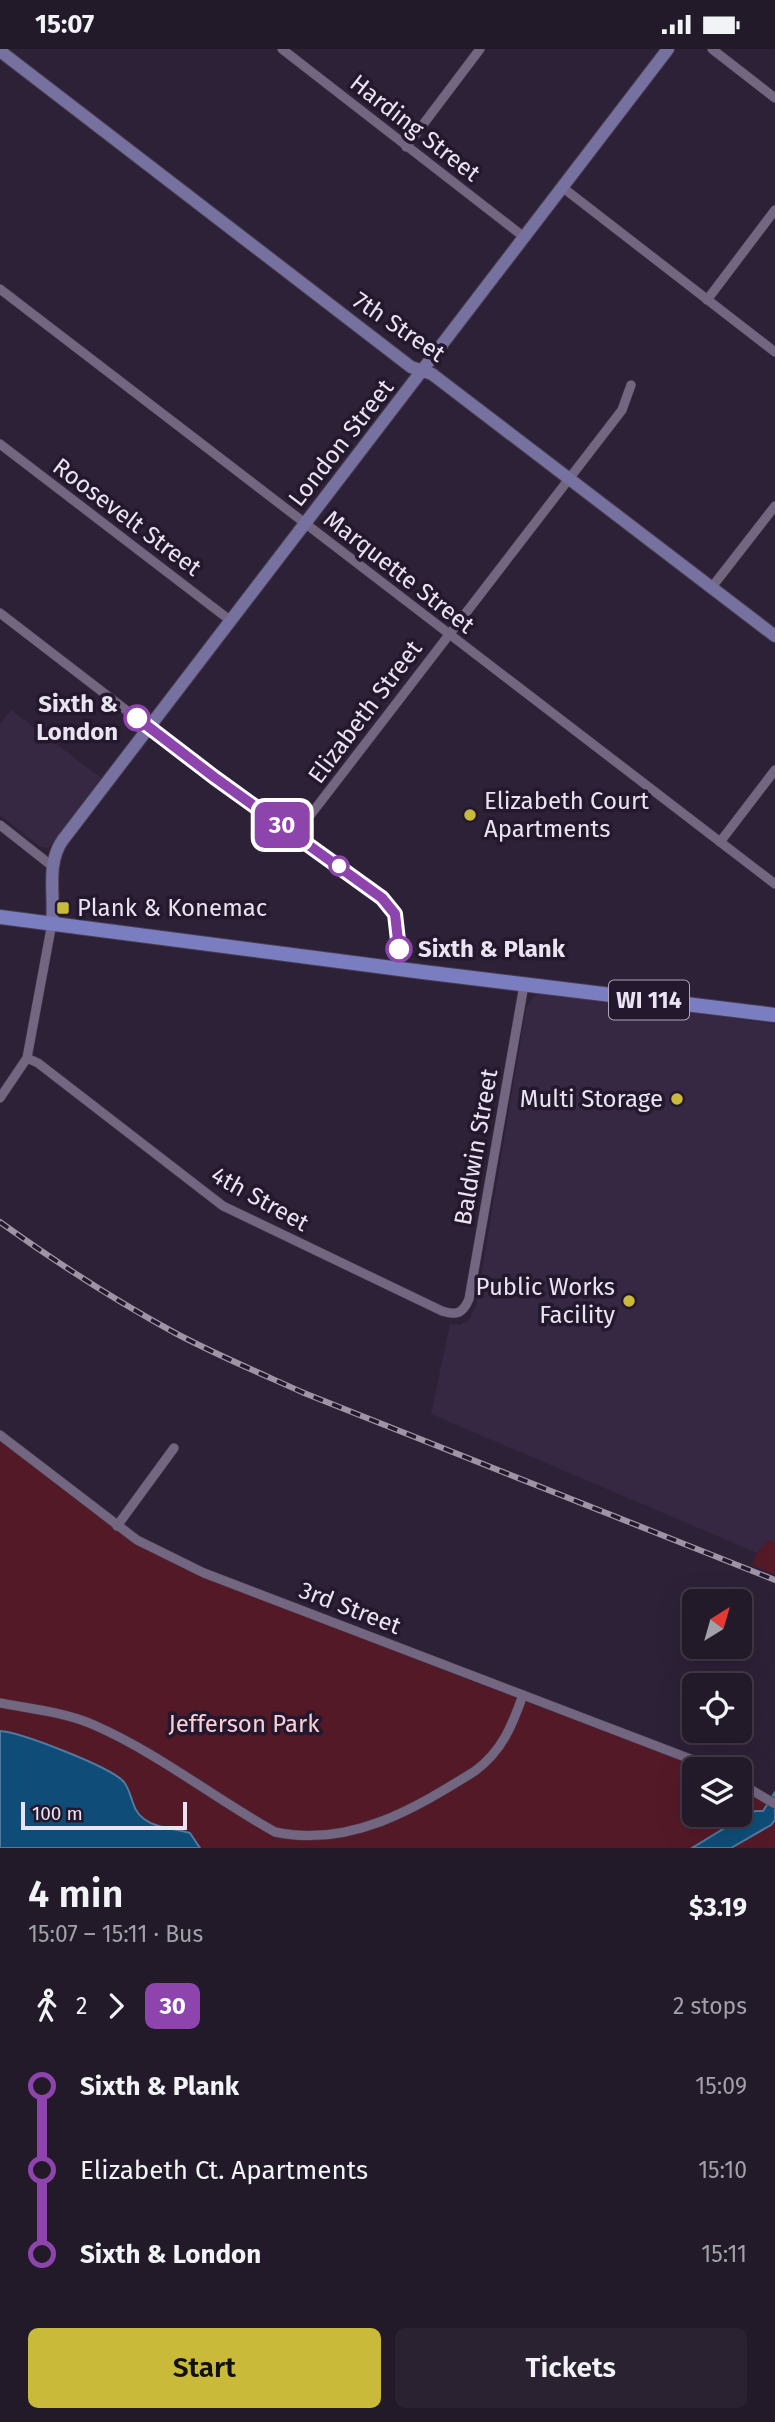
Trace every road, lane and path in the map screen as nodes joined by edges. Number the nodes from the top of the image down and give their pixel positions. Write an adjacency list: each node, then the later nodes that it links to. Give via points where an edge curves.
1 (282, 49): 7 (street, Harding Street)
2 (480, 49): 7 (street)
3 (668, 49): 8 (street, London Street)
4 (712, 49): 6 (street)
5 (0, 51): 14 (street, 7th Street, via 310,291)
6 (775, 98)
7 (406, 147): 10 (street, Harding Street)
8 (562, 187): 10 (street, London Street); 12 (street)
9 (775, 210): 12 (street)
10 (524, 237): 14 (street, London Street)
11 (0, 289): 19 (street, Marquette Street)
12 (707, 300): 13 (street)
13 (775, 352)
14 (422, 371): 17 (street, 7th Street, via 432,374); 19 (street, London Street)
15 (631, 385): 17 (street, Elizabeth Street, via 622,409)
16 (0, 444): 22 (street, Roosevelt Street)
17 (569, 479): 20 (street, 7th Street); 23 (street, Elizabeth Street)
18 (775, 506): 20 (street)
19 (305, 524): 22 (street, London Street); 23 (street, Marquette Street)
20 (712, 587): 24 (street, 7th Street)
21 (0, 613): 25 (street)
22 (231, 621): 25 (street, London Street)
23 (448, 634): 28 (street, Elizabeth Street); 29 (street, Marquette Street)
24 (775, 636)
25 (149, 727): 28 (street); 30 (street, London Street, via 55,851)
26 (775, 770): 29 (street)
27 (0, 825): 30 (street)
28 (295, 835): 34 (street, via 389,905 399,934)
29 (720, 842): 31 (street, Marquette Street)
30 (52, 866): 33 (street)
31 (775, 884)
32 (0, 917): 33 (main road, WI 114)
33 (52, 923): 34 (main road, WI 114); 37 (street)
34 (397, 969): 35 (main road, WI 114)
35 (524, 985): 36 (main road, WI 114); 39 (street, Baldwin Street, via 470,1299)
36 (775, 1015)
37 (27, 1058): 38 (street); 39 (street, 4th Street, via 223,1206 442,1311)
38 (0, 1098)
39 (461, 1313)
40 (0, 1435): 42 (street, 3rd Street)
41 (174, 1448): 42 (street)
42 (117, 1525): 43 (street, 3rd Street, via 154,1550 204,1573)
43 (523, 1695): 44 (street, via 508,1735 491,1759 475,1771 369,1834 311,1843 275,1832 95,1725); 45 (street, 3rd Street)
44 (0, 1703)
45 (685, 1757)
46 (752, 1790): 47 (street)
47 (772, 1802)

